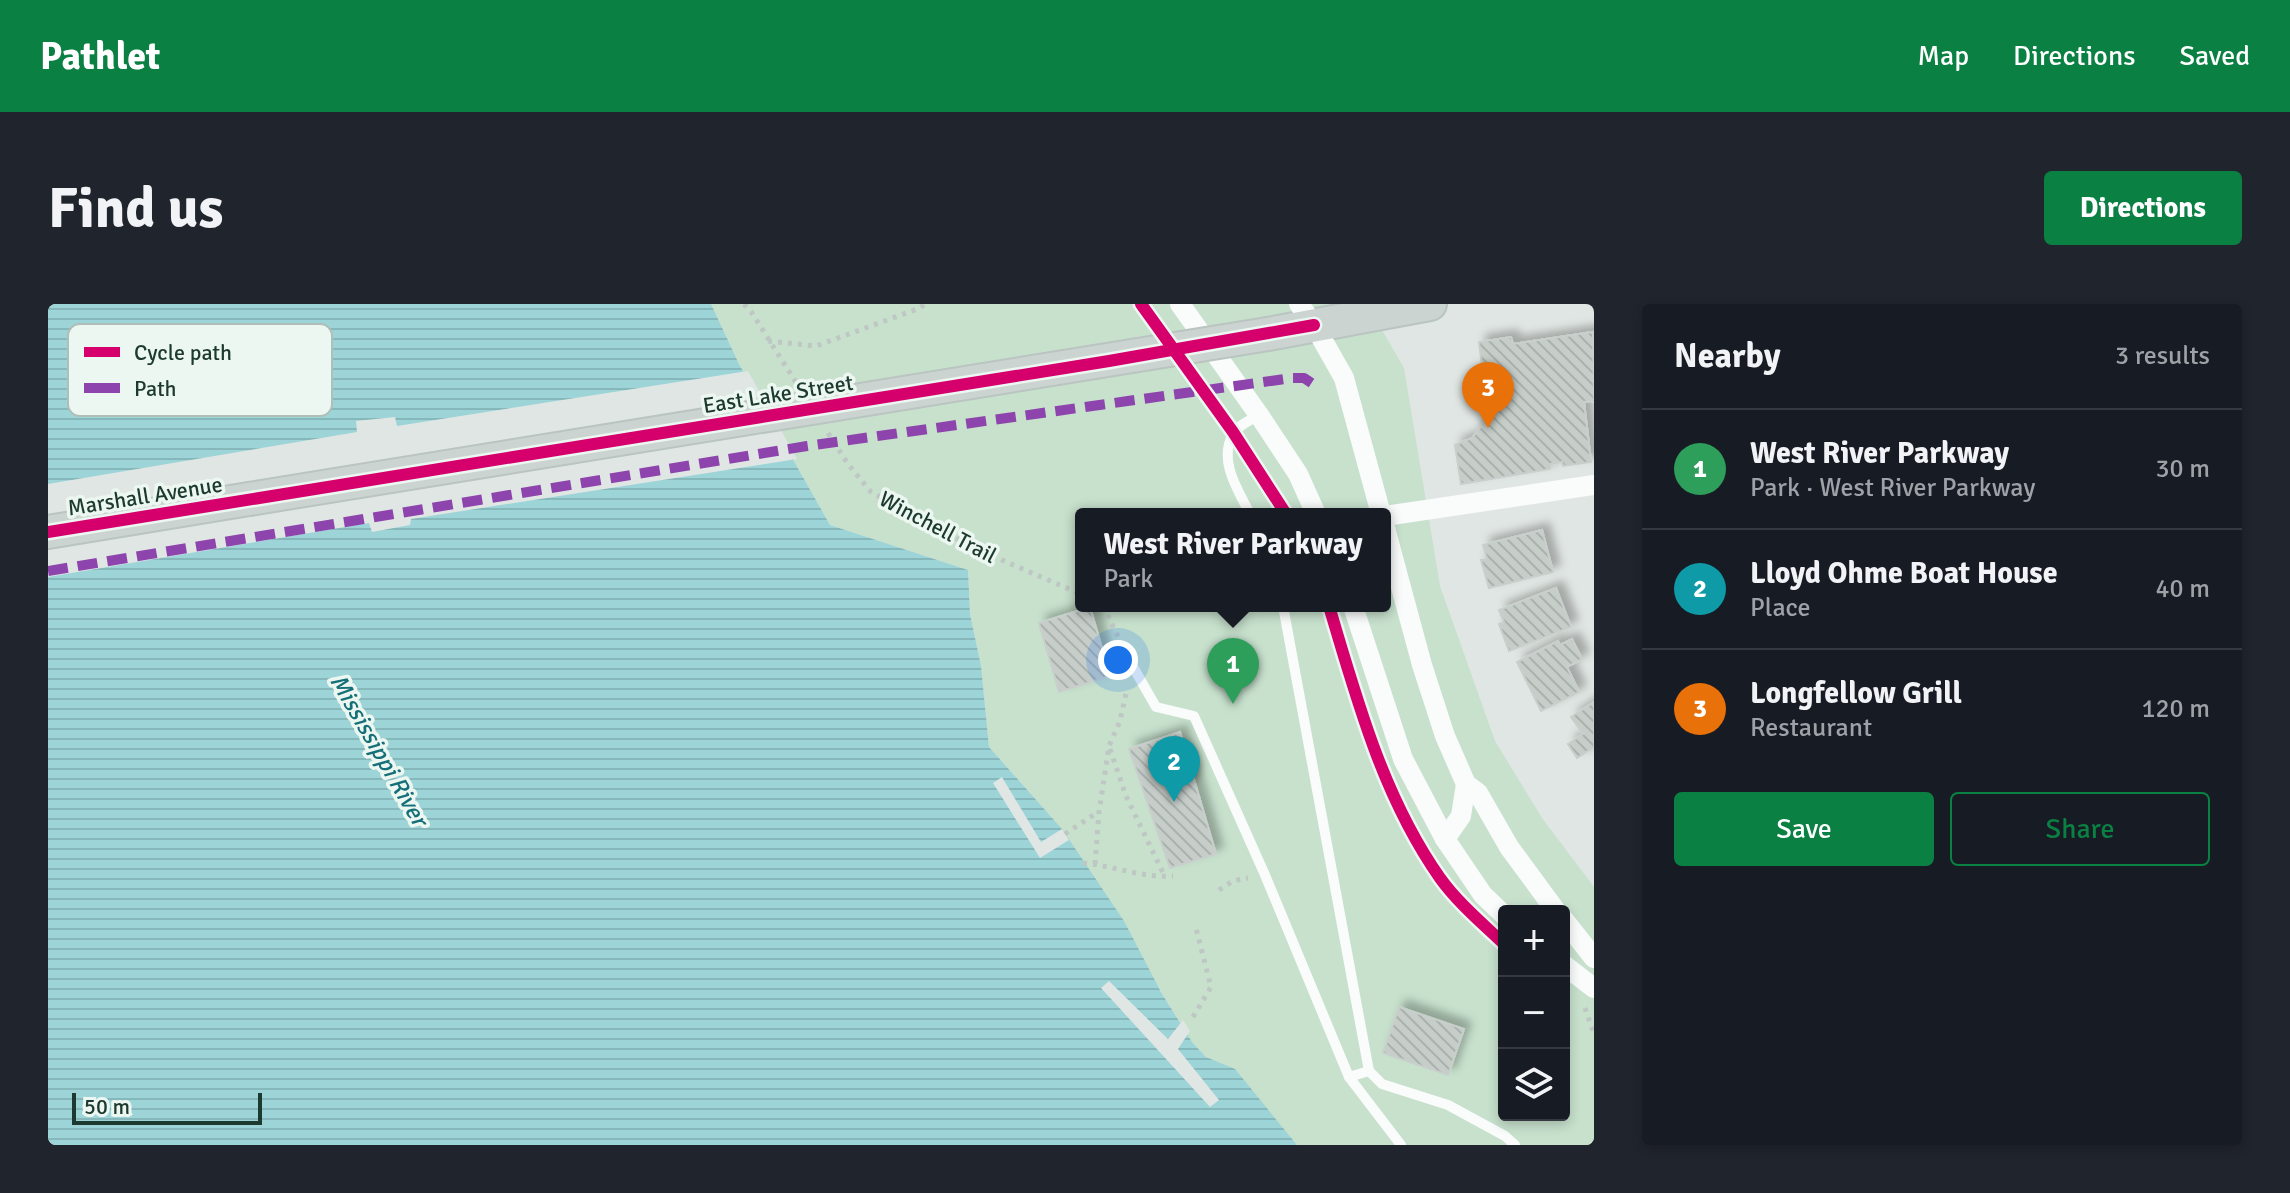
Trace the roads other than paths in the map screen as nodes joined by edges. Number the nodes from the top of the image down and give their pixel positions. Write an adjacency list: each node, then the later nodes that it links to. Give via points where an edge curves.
1 (1180, 304): 4 (street)
2 (1430, 304): 3 (main road, East Lake Street)
3 (1307, 314): 6 (main road, East Lake Street, bridge, via 1268,334); 9 (street, via 1344,378)
4 (1259, 415): 7 (lane, via 1233,432 1227,453 1230,473); 8 (street)
5 (1594, 485): 10 (street)
6 (249, 499): 11 (main road, Marshall Avenue)
7 (1247, 508)
8 (1313, 508)
9 (1381, 508)
10 (1391, 514)
11 (48, 532)
12 (1391, 550): 16 (street, via 1445,736)
13 (1284, 612): 24 (lane)
14 (1355, 612): 17 (street, via 1403,759)
15 (1132, 665): 25 (lane, via 1156,707 1194,716)
16 (1466, 784): 17 (street, via 1461,816); 18 (street, via 1478,793)
17 (1445, 839): 19 (street)
18 (1552, 905)
19 (1498, 909)
20 (1570, 928): 21 (street)
21 (1594, 958)
22 (1570, 970): 23 (street)
23 (1594, 988)
24 (1369, 1071): 25 (lane); 27 (lane, via 1382,1084 1448,1105)
25 (1349, 1077): 26 (lane)
26 (1401, 1145)
27 (1515, 1145)

